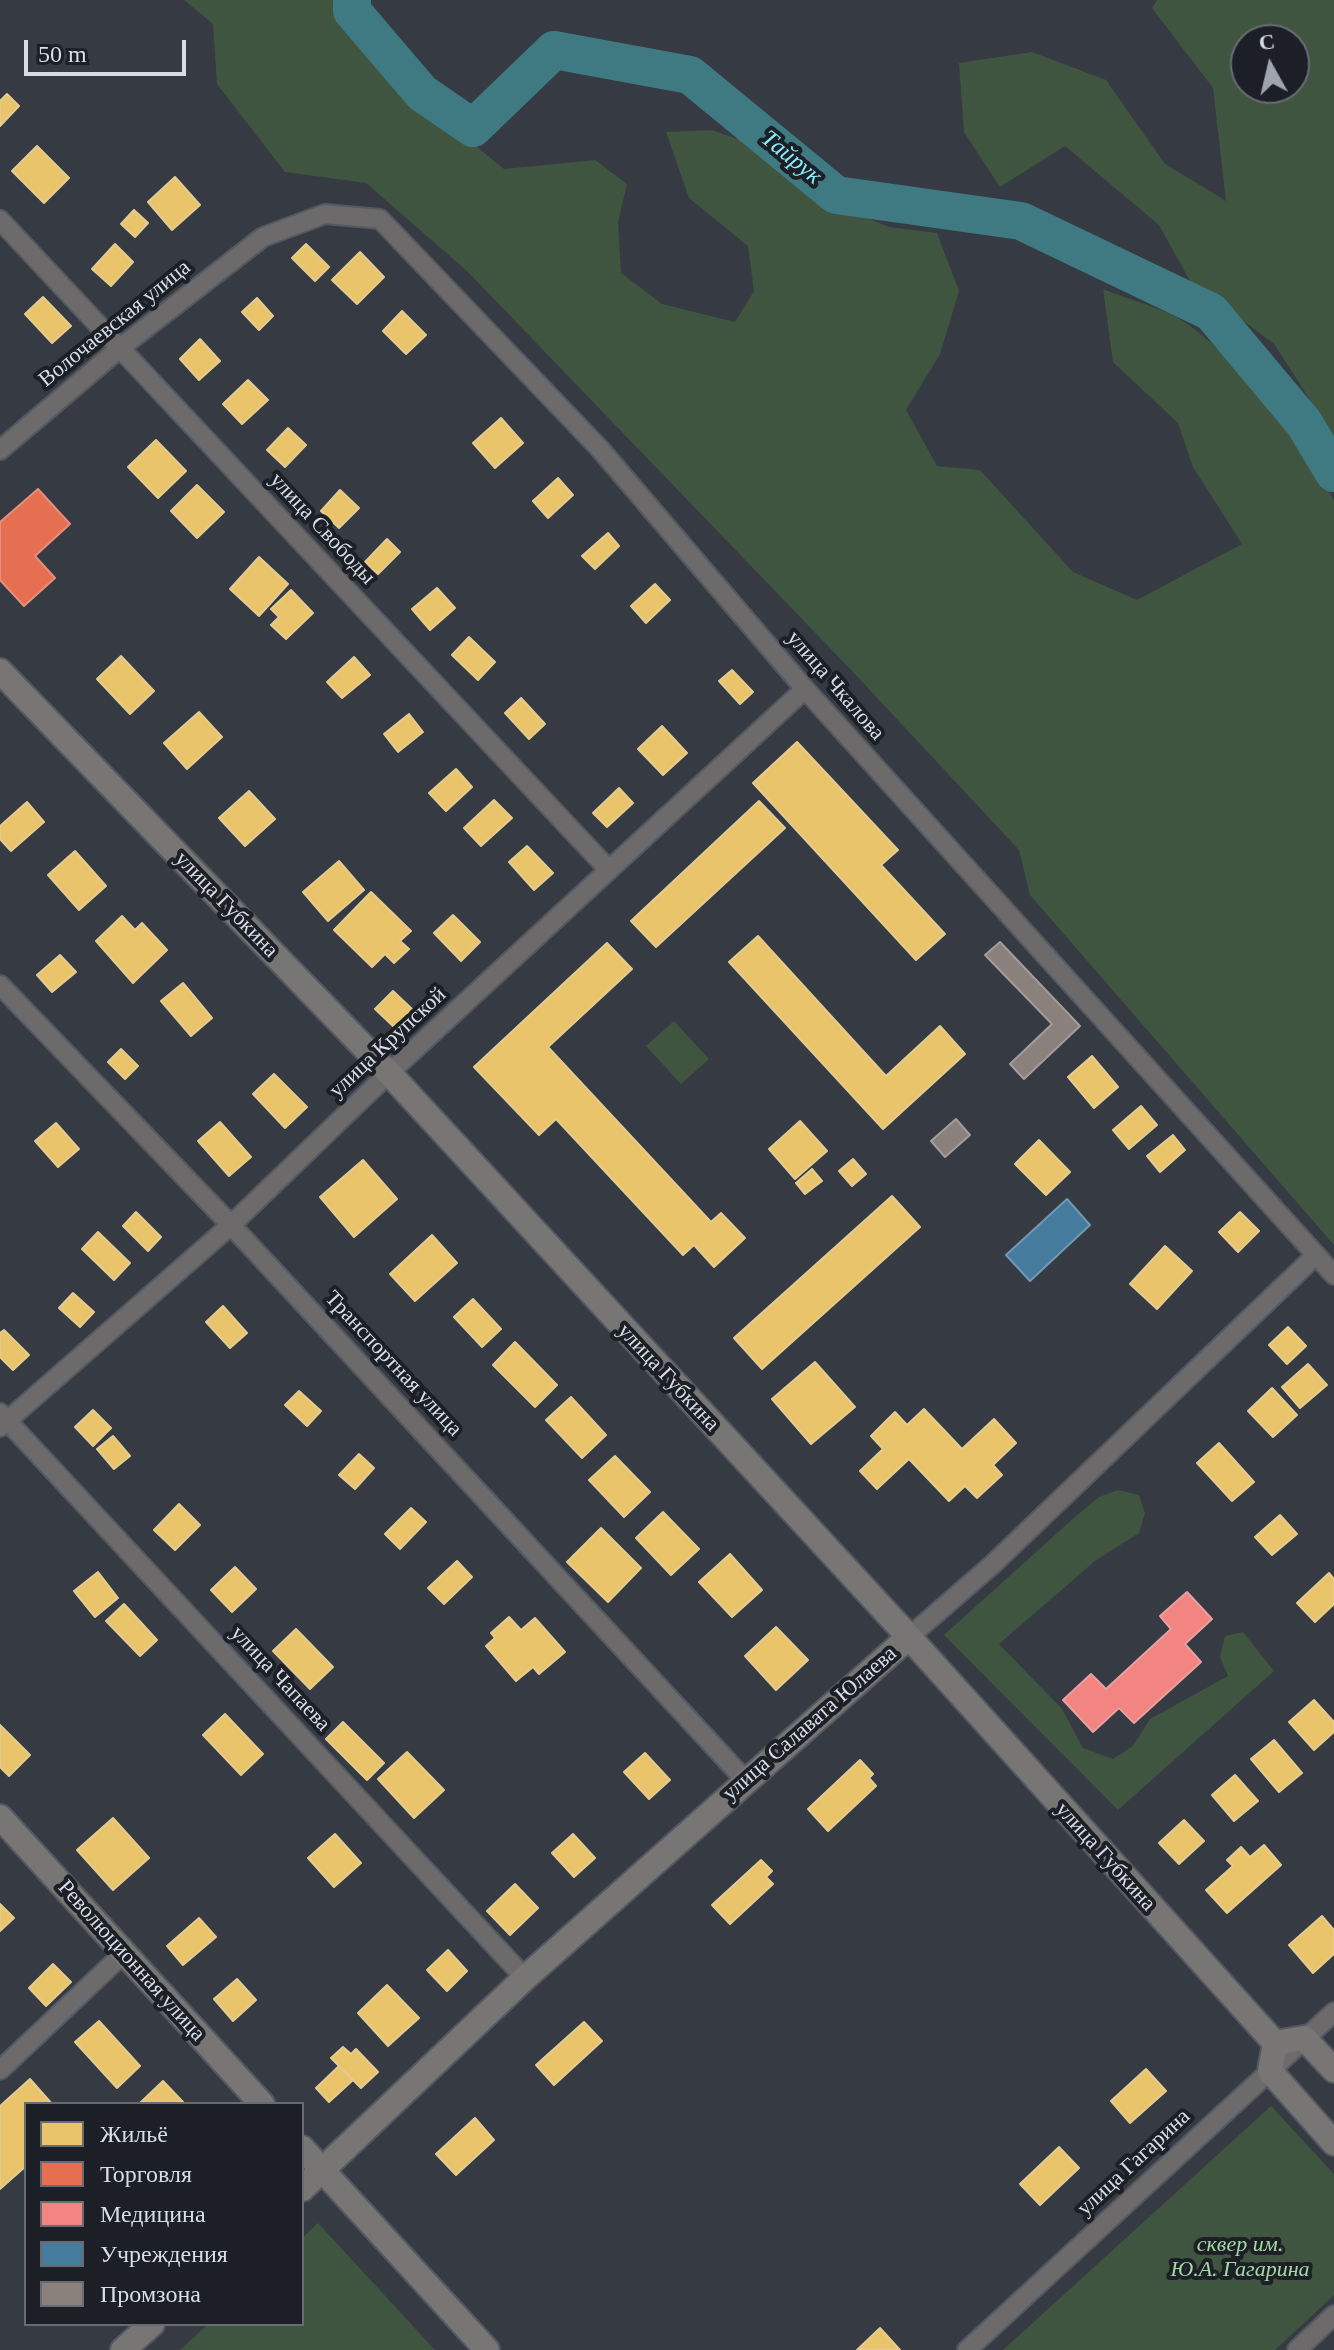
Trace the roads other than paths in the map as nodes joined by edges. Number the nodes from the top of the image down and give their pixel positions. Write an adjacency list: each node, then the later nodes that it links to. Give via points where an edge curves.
1 (0, 220): 3 (street, улица Свободы)
2 (263, 237): 3 (street, Волочаевская улица); 6 (street, улица Чкалова, via 325,214 380,219 600,449)
3 (120, 348): 4 (street, Волочаевская улица); 7 (street, улица Свободы)
4 (0, 450)
5 (0, 671): 9 (main road, улица Губкина)
6 (805, 689): 7 (street, улица Крупской); 11 (street, улица Чкалова)
7 (609, 870): 9 (street, улица Крупской)
8 (0, 985): 10 (street, Транспортная улица)
9 (389, 1073): 10 (street, улица Крупской); 14 (main road, улица Губкина)
10 (231, 1225): 13 (street, улица Крупской); 15 (street, Транспортная улица)
11 (1314, 1257): 12 (street, улица Чкалова); 14 (street, улица Салавата Юлаева, via 993,1564)
12 (1334, 1275)
13 (2, 1420): 18 (street, улица Чапаева)
14 (909, 1637): 15 (main road, улица Салавата Юлаева); 21 (main road, улица Губкина)
15 (746, 1781): 18 (main road, улица Салавата Юлаева)
16 (0, 1817): 17 (main road, Революционная улица)
17 (124, 1953): 22 (street); 25 (main road, Революционная улица)
18 (525, 1978): 28 (main road, улица Салавата Юлаева)
19 (1334, 2012): 20 (street, улица Гагарина)
20 (1304, 2038): 21 (main road); 23 (main road); 24 (street, улица Гагарина)
21 (1275, 2043): 24 (main road)
22 (0, 2070)
23 (1334, 2070)
24 (1270, 2071): 26 (main road); 34 (street, улица Гагарина)
25 (260, 2102)
26 (1334, 2143)
27 (304, 2150): 28 (main road)
28 (323, 2170): 29 (main road, улица Салавата Юлаева); 33 (main road)
29 (304, 2187)
30 (1334, 2315): 35 (street)
31 (150, 2326): 32 (main road)
32 (123, 2350)
33 (487, 2350)
34 (967, 2350)
35 (1297, 2350)

